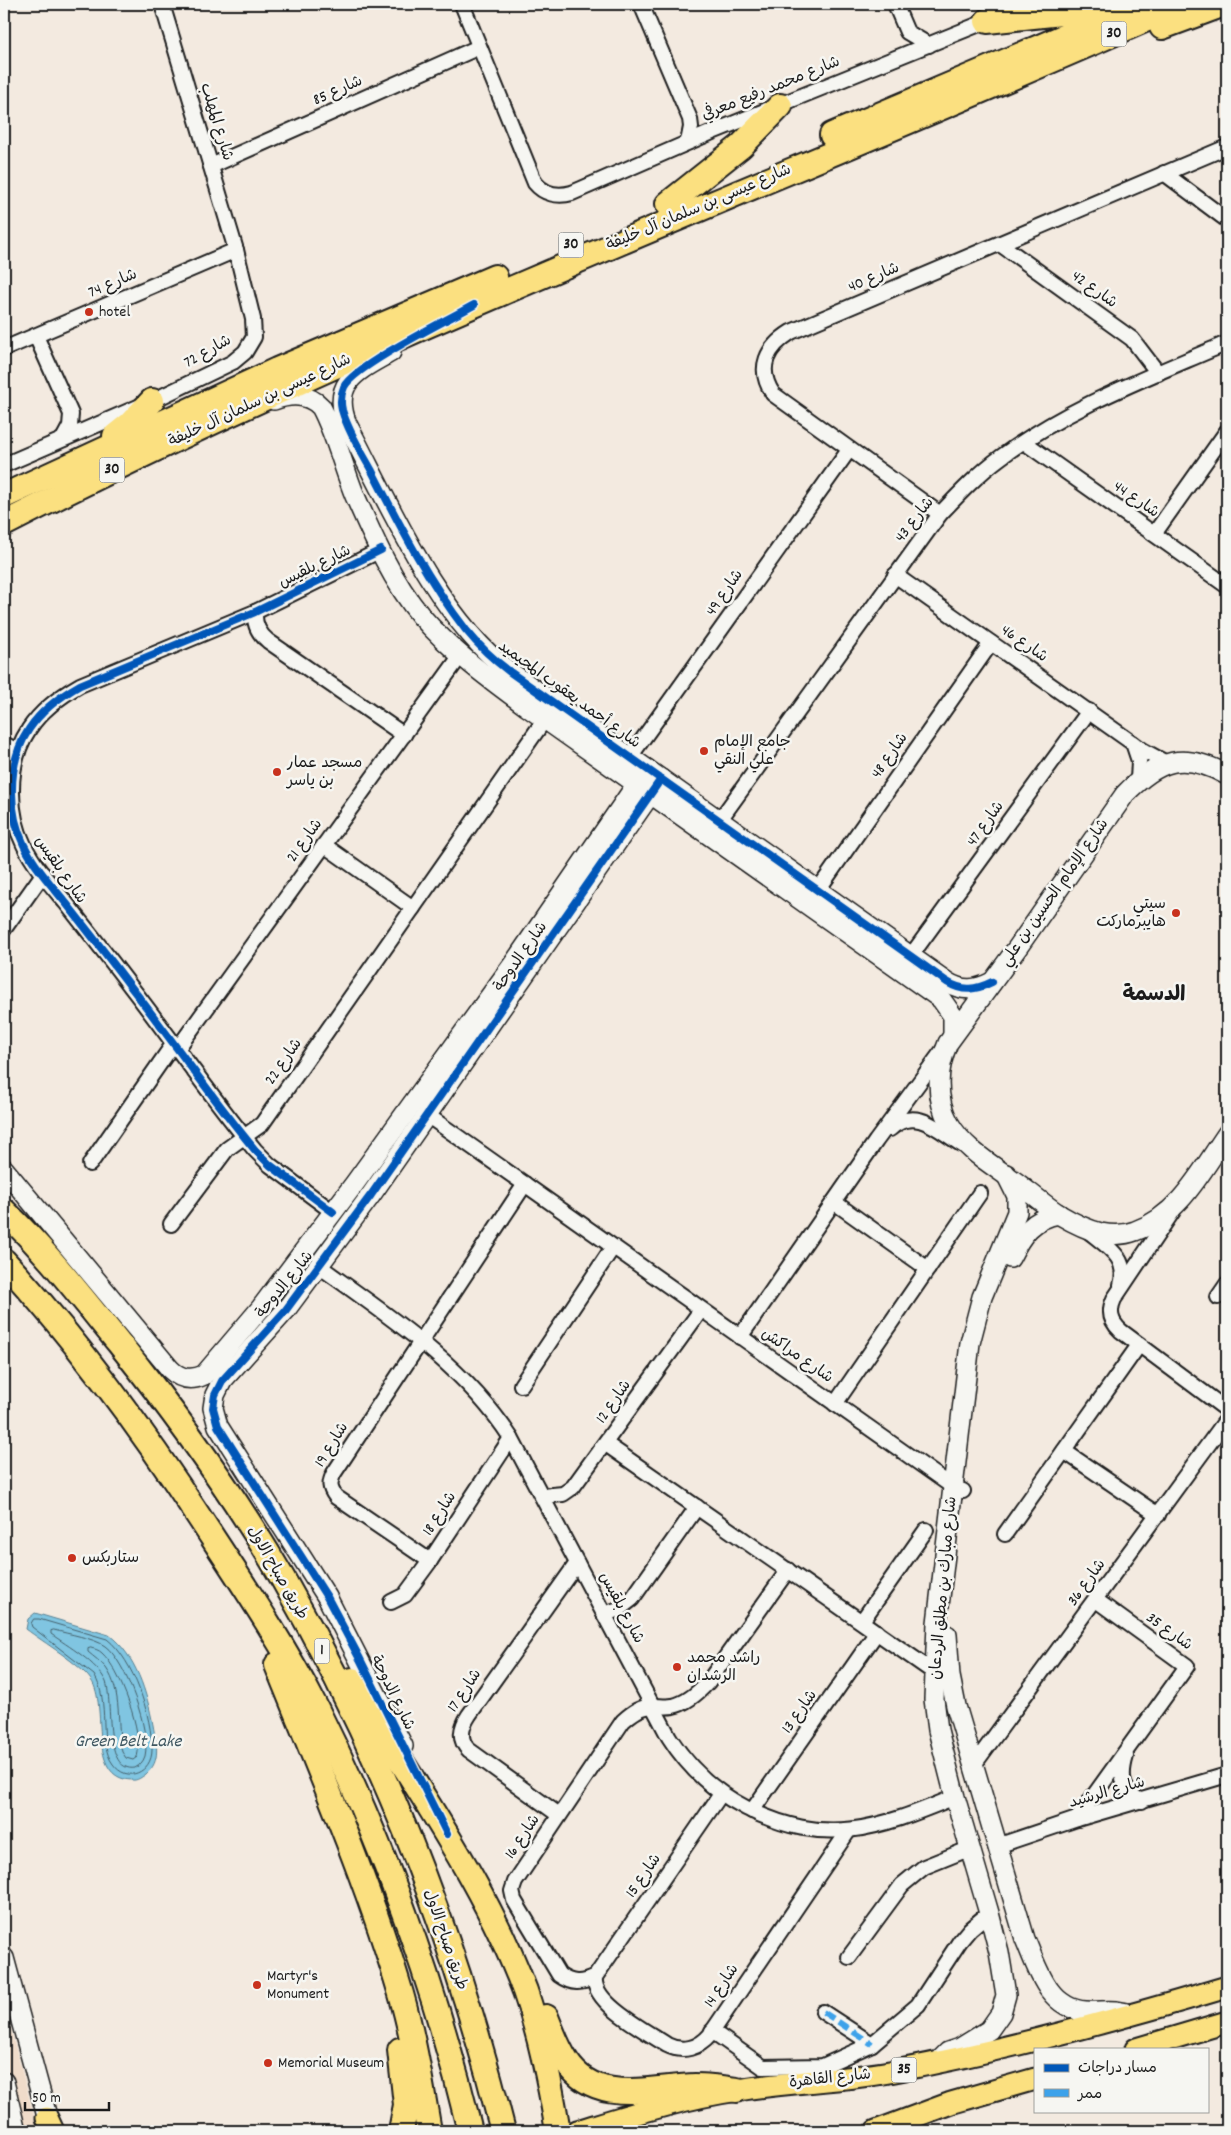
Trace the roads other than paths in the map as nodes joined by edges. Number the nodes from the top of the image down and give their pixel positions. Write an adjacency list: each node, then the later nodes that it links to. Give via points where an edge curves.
1 (164, 4): 21 (street, شارع المهلب)
2 (462, 4): 13 (street)
3 (641, 4): 17 (street)
4 (895, 4): 11 (street)
5 (1022, 4): 10 (street, شارع محمد رفيع معرفي)
6 (1118, 4): 10 (highway)
7 (1141, 4): 23 (highway, شارع عيسى بن سلمان آل خليفة / 30)
8 (1181, 4): 15 (highway, شارع عيسى بن سلمان آل خليفة / 30)
9 (1224, 4): 15 (highway)
10 (986, 21): 12 (street, شارع محمد رفيع معرفي)
11 (907, 32): 12 (street); 14 (street)
12 (929, 45): 14 (street, شارع محمد رفيع معرفي)
13 (479, 46): 19 (street, شارع محمد رفيع معرفي, via 535,183 550,194 566,195); 21 (street, شارع 85)
14 (900, 56): 16 (street, شارع محمد رفيع معرفي)
15 (1046, 64): 27 (highway, شارع عيسى بن سلمان آل خليفة / 30, via 614,243)
16 (780, 106): 18 (street, شارع محمد رفيع معرفي); 23 (highway, via 741,146)
17 (690, 119): 18 (street); 19 (street)
18 (710, 133): 19 (street, شارع محمد رفيع معرفي)
19 (688, 142)
20 (1227, 147): 22 (street, شارع 40)
21 (211, 166): 26 (street, شارع المهلب)
22 (1164, 173): 24 (street); 25 (street, شارع 40)
23 (668, 204): 40 (highway, شارع عيسى بن سلمان آل خليفة / 30, via 277,370)
24 (1227, 220)
25 (1000, 244): 31 (street, شارع 42, via 1132,339); 39 (street, شارع 40, via 791,332 771,351 765,361 764,373 773,394)
26 (236, 250): 28 (street, شارع 74); 32 (street, شارع 72, via 254,326 252,342 233,362)
27 (474, 305): 34 (highway, شارع عيسى بن سلمان آل خليفة / 30); 42 (street, شارع أحمد يعقوب المحيميد, via 363,368 344,388 341,401 345,418)
28 (36, 336): 30 (street, شارع 74); 33 (street)
29 (1227, 343): 31 (street, شارع 43)
30 (4, 349)
31 (1158, 373): 38 (street, شارع 43, via 1070,413)
32 (152, 401): 35 (street, شارع 72); 40 (highway, via 130,424)
33 (71, 414): 35 (street); 37 (street, via 70,426)
34 (221, 418): 43 (street, شارع أحمد يعقوب المحيميد, via 287,396 305,396 315,401 324,412); 46 (highway, شارع عيسى بن سلمان آل خليفة / 30)
35 (92, 427): 37 (street, شارع 72)
36 (1227, 431): 47 (street)
37 (63, 439): 41 (street, شارع 72)
38 (1024, 442): 45 (street, شارع 43, via 1000,458); 47 (street, شارع 44)
39 (849, 450): 45 (street, شارع 40); 62 (street, شارع 49)
40 (91, 455): 44 (highway, شارع عيسى بن سلمان آل خليفة / 30)
41 (4, 465)
42 (379, 485): 43 (street, via 362,482); 51 (street, شارع أحمد يعقوب المحيميد)
43 (355, 495): 48 (street, شارع أحمد يعقوب المحيميد)
44 (4, 496)
45 (940, 514): 49 (street, شارع 43)
46 (4, 524)
47 (1154, 534): 50 (street, شارع 44)
48 (381, 550): 52 (street, شارع أحمد يعقوب المحيميد); 53 (street, شارع بلقيس)
49 (896, 575): 54 (street, شارع 46); 67 (street, شارع 43)
50 (1227, 586)
51 (436, 588): 52 (street, via 437,599 430,607 422,609); 62 (street, شارع أحمد يعقوب المحيميد, via 467,631 498,663)
52 (413, 605): 55 (street, شارع أحمد يعقوب المحيميد)
53 (255, 612): 58 (street, via 257,626 268,642); 61 (street, شارع بلقيس, via 63,694 34,722)
54 (991, 643): 56 (street, شارع 46); 70 (street, شارع 48)
55 (461, 655): 57 (street, شارع أحمد يعقوب المحيميد); 58 (street, شارع 21)
56 (1089, 711): 59 (street, شارع 46); 73 (street, شارع 47)
57 (545, 719): 66 (street, شارع أحمد يعقوب المحيميد); 71 (street, شارع 22)
58 (404, 735): 68 (street, شارع 21)
59 (1133, 742): 63 (street, شارع 46); 65 (street, via 1139,761)
60 (4, 744): 61 (street)
61 (17, 751): 69 (street, شارع بلقيس, via 12,787 14,813 24,845)
62 (630, 757): 66 (street, شارع أحمد يعقوب المحيميد)
63 (1166, 763): 64 (street, شارع الإمام الحسين بن علي, via 1208,765); 65 (street, شارع الإمام الحسين بن علي)
64 (1227, 775)
65 (1138, 780): 74 (street, شارع الإمام الحسين بن علي)
66 (649, 782): 67 (street, شارع أحمد يعقوب المحيميد); 75 (street, شارع أحمد يعقوب المحيميد, via 941,999 953,1016); 77 (street, شارع الدوحة); 85 (street, شارع الدوحة)
67 (719, 821): 70 (street, شارع أحمد يعقوب المحيميد)
68 (324, 845): 71 (street); 76 (street, شارع 21)
69 (43, 874): 72 (street); 76 (street, شارع بلقيس)
70 (818, 890): 73 (street, شارع أحمد يعقوب المحيميد)
71 (413, 908): 79 (street, شارع 22, via 262,1124)
72 (4, 929)
73 (910, 957): 74 (street, شارع أحمد يعقوب المحيميد, via 959,988 973,989)
74 (992, 982): 75 (street, شارع الإمام الحسين بن علي)
75 (951, 1039): 80 (street); 81 (street, شارع الإمام الحسين بن علي, via 940,1067 940,1099 952,1129)
76 (176, 1045): 79 (street, شارع بلقيس); 82 (street, شارع 21)
77 (428, 1115): 86 (street, شارع مراكش); 88 (street, شارع الدوحة)
78 (1227, 1134): 89 (street, شارع الإمام الحسين بن علي)
79 (244, 1138): 93 (street, شارع بلقيس, via 270,1165); 95 (street, شارع 22, via 224,1153)
80 (876, 1141): 81 (street, via 898,1123 915,1118); 90 (street)
81 (973, 1151): 84 (street, شارع الإمام الحسين بن علي)
82 (90, 1164)
83 (4, 1169): 105 (street, شارع الدوحة, via 177,1376 192,1379 204,1375)
84 (1006, 1174): 94 (street, شارع الإمام الحسين بن علي); 118 (street, شارع مبارك بن مطلق الردعان, via 1016,1196 1017,1212 982,1297 973,1328 967,1360)
85 (355, 1183): 88 (street, via 367,1184); 93 (street, شارع الدوحة)
86 (525, 1184): 98 (street, شارع مراكش); 109 (street)
87 (980, 1193): 101 (street)
88 (371, 1195): 100 (street, شارع الدوحة)
89 (1182, 1198): 96 (street, شارع الإمام الحسين بن علي, via 1162,1217 1133,1232 1102,1233); 103 (street)
90 (834, 1202): 101 (street); 108 (street)
91 (4, 1203): 97 (highway)
92 (4, 1211): 97 (highway, طريق صباح الاول / 1)
93 (333, 1212): 105 (street, شارع الدوحة)
94 (1059, 1214): 96 (street, شارع الإمام الحسين بن علي); 118 (street, شارع مبارك بن مطلق الردعان, via 1034,1223 1020,1240 991,1304 981,1342)
95 (172, 1224)
96 (1083, 1226): 103 (street, via 1121,1261 1124,1270)
97 (25, 1231): 127 (highway, طريق صباح الاول / 1, via 167,1404)
98 (613, 1247): 106 (street, شارع مراكش); 111 (street)
99 (4, 1261): 129 (highway, طريق صباح الاول / 1, via 85,1354 165,1464)
100 (319, 1266): 107 (street, شارع الدوحة); 109 (street, شارع بلقيس)
101 (928, 1269): 112 (street)
102 (1227, 1284): 104 (street)
103 (1120, 1291): 110 (street, via 1112,1305 1112,1321)
104 (1218, 1297)
105 (260, 1309): 107 (street, via 261,1324)
106 (701, 1310): 108 (street, شارع مراكش); 116 (street, شارع 12)
107 (271, 1325): 148 (street, شارع الدوحة, via 222,1381 214,1401 215,1420 331,1605)
108 (740, 1337): 112 (street, شارع مراكش)
109 (421, 1343): 115 (street, شارع بلقيس, via 478,1395); 124 (street, شارع 19, via 330,1482 336,1497)
110 (1139, 1344): 113 (street); 117 (street)
111 (522, 1385)
112 (835, 1404): 118 (street, شارع مراكش)
113 (1227, 1410)
114 (1227, 1419): 121 (street, شارع 36)
115 (511, 1438): 119 (street, شارع بلقيس); 124 (street, شارع 18)
116 (606, 1444): 119 (street, شارع 12, via 571,1490 560,1495); 120 (street)
117 (1064, 1451): 121 (street); 123 (street)
118 (958, 1489): 134 (street, شارع مبارك بن مطلق الردعان, via 937,1623); 136 (street, شارع مبارك بن مطلق الردعان, via 947,1640)
119 (542, 1496): 125 (street, شارع بلقيس)
120 (698, 1507): 126 (street); 131 (street, via 632,1599 619,1610)
121 (1158, 1515): 128 (street, شارع 36)
122 (926, 1530): 132 (street)
123 (1005, 1534)
124 (430, 1561): 130 (street, شارع 18, via 405,1595)
125 (577, 1563): 131 (street, شارع بلقيس); 145 (street, شارع 17, via 468,1716 462,1732 462,1742 469,1750)
126 (788, 1570): 132 (street); 135 (street, شارع 16, via 704,1688 677,1705)
127 (283, 1580): 148 (highway, via 317,1620); 175 (highway, طريق صباح الاول / 1, via 335,1675 416,1856 472,2018)
128 (1096, 1600): 138 (street, شارع 35, via 1187,1666); 139 (street, شارع 36)
129 (255, 1602): 153 (highway); 174 (highway, طريق صباح الاول / 1, via 315,1707 370,1827 421,1962 454,2064)
130 (391, 1602)
131 (604, 1614): 135 (street, شارع بلقيس)
132 (862, 1622): 133 (street)
133 (877, 1632): 134 (street); 144 (street, شارع 13)
134 (935, 1673): 137 (street, شارع مبارك بن مطلق الردعان)
135 (654, 1706): 141 (street, شارع بلقيس, via 687,1764); 145 (street, شارع 16, via 637,1710 624,1721)
136 (956, 1706): 137 (street, via 943,1706); 139 (street, شارع مبارك بن مطلق الردعان)
137 (936, 1710): 142 (street, شارع مبارك بن مطلق الردعان)
138 (1128, 1750): 143 (street, شارع 35, via 1122,1774 1124,1787); 146 (street, شارع 35)
139 (973, 1766): 149 (street, شارع مبارك بن مطلق الردعان)
140 (1227, 1775): 143 (street, شارع الرشيد)
141 (721, 1794): 144 (street, شارع بلقيس); 157 (street, شارع 15)
142 (955, 1796): 147 (street, شارع بلقيس, via 903,1817); 150 (street, شارع مبارك بن مطلق الردعان)
143 (1142, 1801): 146 (street, شارع الرشيد)
144 (752, 1811): 147 (street, شارع بلقيس, via 803,1829 824,1832)
145 (560, 1815): 157 (street, شارع 16, via 515,1882 513,1897 559,1975 580,1983)
146 (1077, 1820): 149 (street, شارع الرشيد)
147 (849, 1830): 163 (street, شارع 14)
148 (447, 1834): 159 (highway, via 498,1928)
149 (997, 1846): 152 (street, شارع مبارك بن مطلق الردعان)
150 (970, 1848): 151 (street, شارع مبارك بن مطلق الردعان); 155 (street, via 924,1867 902,1885)
151 (990, 1913): 154 (street, شارع مبارك بن مطلق الردعان); 164 (street, via 960,1941 918,2005)
152 (1025, 1939): 154 (street, via 1025,1950 1021,1954 1010,1958); 161 (street, شارع مبارك بن مطلق الردعان, via 1044,1984 1061,2001 1081,2011 1114,2010)
153 (388, 1952): 172 (highway, via 405,2097 406,2112); 173 (highway, via 413,2039)
154 (999, 1952): 166 (street, شارع مبارك بن مطلق الردعان, via 1006,1995 1001,2013 989,2030 948,2052)
155 (849, 1957)
156 (5, 1966): 170 (street)
157 (595, 1977): 163 (street, شارع 14, via 596,1988 606,2003 672,2047 686,2049 695,2046)
158 (1227, 1987): 161 (main road, شارع القاهرة / 35)
159 (525, 1992): 169 (highway, via 544,2012 567,2063 589,2084 616,2092 696,2086); 176 (highway, via 545,2059)
160 (823, 2012): 164 (street)
161 (1132, 2015): 166 (main road, شارع القاهرة / 35)
162 (1227, 2022): 165 (main road)
163 (712, 2031): 164 (street, via 763,2067 823,2066)
164 (872, 2044)
165 (1139, 2048)
166 (939, 2062): 169 (main road, شارع القاهرة / 35, via 870,2076)
167 (1034, 2079): 178 (main road, via 951,2103)
168 (4, 2082): 171 (street)
169 (737, 2090): 177 (main road, شارع القاهرة / 35, via 654,2108)
170 (50, 2127)
171 (16, 2131)
172 (401, 2131)
173 (429, 2131)
174 (470, 2131)
175 (503, 2131)
176 (558, 2131)
177 (577, 2131)
178 (876, 2131)

